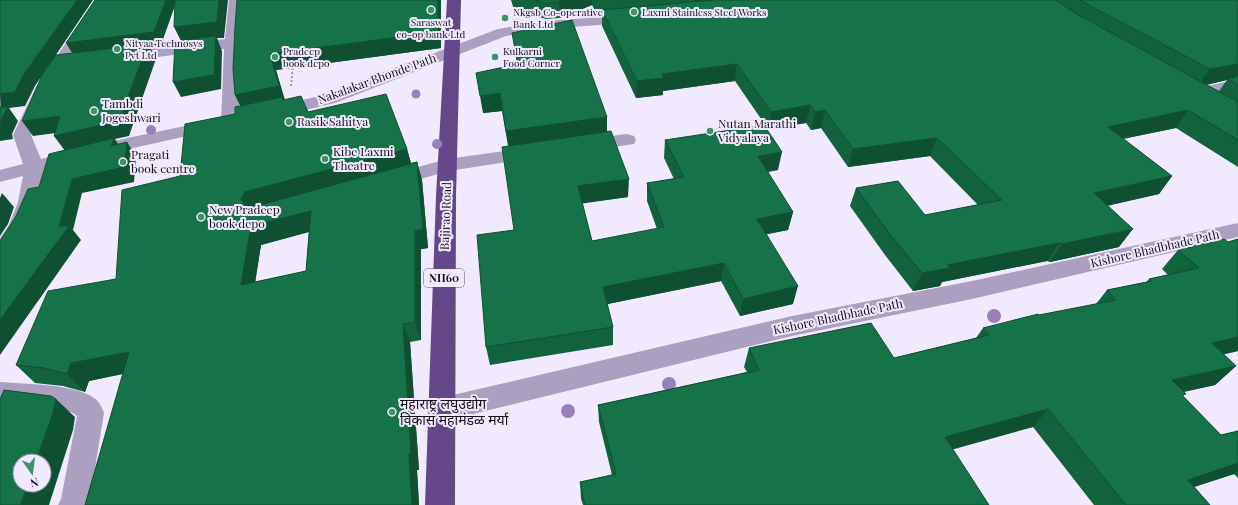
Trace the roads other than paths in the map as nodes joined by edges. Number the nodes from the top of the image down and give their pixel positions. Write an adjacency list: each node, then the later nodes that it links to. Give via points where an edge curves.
1 (102, 0): 10 (street, via 68,63 44,87)
2 (236, 0): 5 (street)
3 (454, 0): 6 (highway, Bajirao Road / NH60)
4 (645, 18): 6 (street, Nakalakar Bhonde Path, via 538,26 503,32)
5 (232, 43): 7 (street); 12 (street)
6 (450, 52): 12 (street, Nakalakar Bhonde Path, via 329,98); 16 (highway, Bajirao Road / NH60)
7 (107, 58)
8 (1238, 84): 9 (street, via 1189,90)
9 (1214, 104)
10 (32, 112): 11 (street); 17 (street, via 22,134)
11 (13, 114)
12 (244, 119): 17 (street, Nakalakar Bhonde Path)
13 (627, 140): 14 (street)
14 (572, 148)
15 (549, 151): 16 (street)
16 (447, 166): 19 (street); 23 (highway, Bajirao Road / NH60)
17 (33, 167): 18 (street, Nakalakar Bhonde Path); 21 (street, via 31,194 17,230)
18 (0, 176)
19 (378, 185)
20 (1238, 230): 23 (street, Kishore Bhadbhade Path, via 980,288 792,326)
21 (0, 255)
22 (0, 393): 24 (street, via 75,402 85,406 91,413)
23 (440, 410): 25 (highway, Bajirao Road / NH60)
24 (73, 505)
25 (440, 505)

